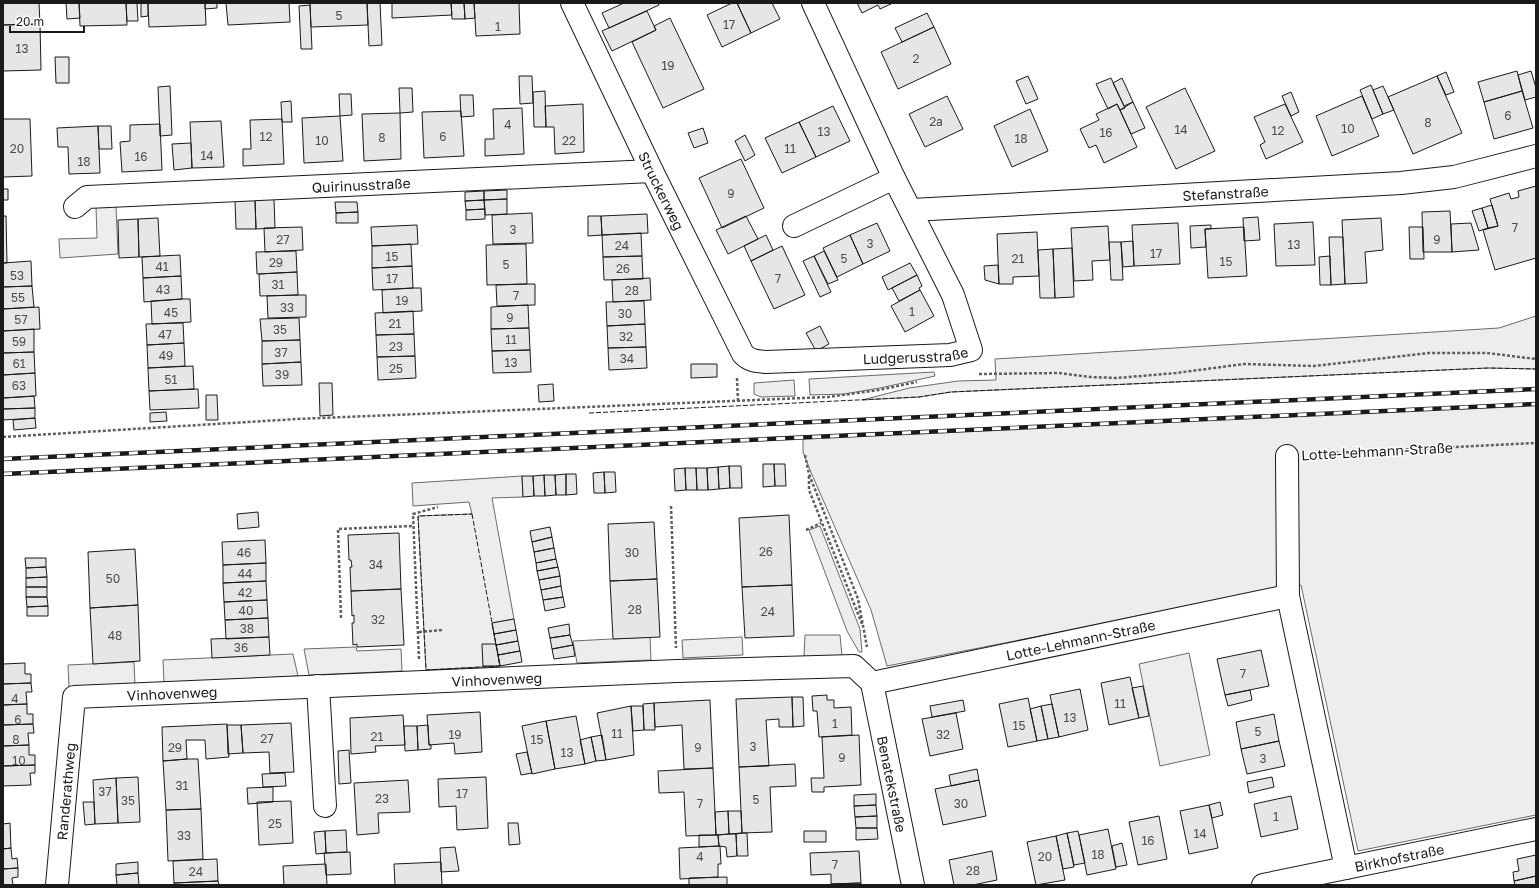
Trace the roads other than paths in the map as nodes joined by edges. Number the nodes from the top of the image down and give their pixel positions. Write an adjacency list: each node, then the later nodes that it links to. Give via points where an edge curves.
1 (572, 3): 4 (street, Struckerweg)
2 (813, 3): 5 (street, Ludgerusstraße)
3 (1536, 156): 7 (street, Stefanstraße, via 1454,177 1401,182)
4 (652, 171): 6 (street, Quirinusstraße, via 87,197); 9 (street, Struckerweg, via 743,354 751,360)
5 (894, 178): 7 (street, Ludgerusstraße); 8 (street)
6 (75, 207)
7 (912, 210): 9 (street, Ludgerusstraße, via 953,295 971,350 950,355)
8 (794, 226)
9 (766, 362)
10 (1286, 456): 11 (street, Lotte-Lehmann-Straße)
11 (1288, 596): 12 (street, Lotte-Lehmann-Straße); 17 (street, Lotte-Lehmann-Straße)
12 (872, 683): 13 (street, Vinhovenweg, via 854,666 677,670); 19 (street, Benatekstraße)
13 (318, 686): 14 (street, Vinhovenweg); 15 (street)
14 (74, 697): 18 (street, Randerathweg)
15 (325, 806)
16 (1536, 829): 17 (street, Birkhofstraße)
17 (1346, 868): 20 (street, Birkhofstraße)
18 (57, 885)
19 (913, 885)
20 (1262, 885)

